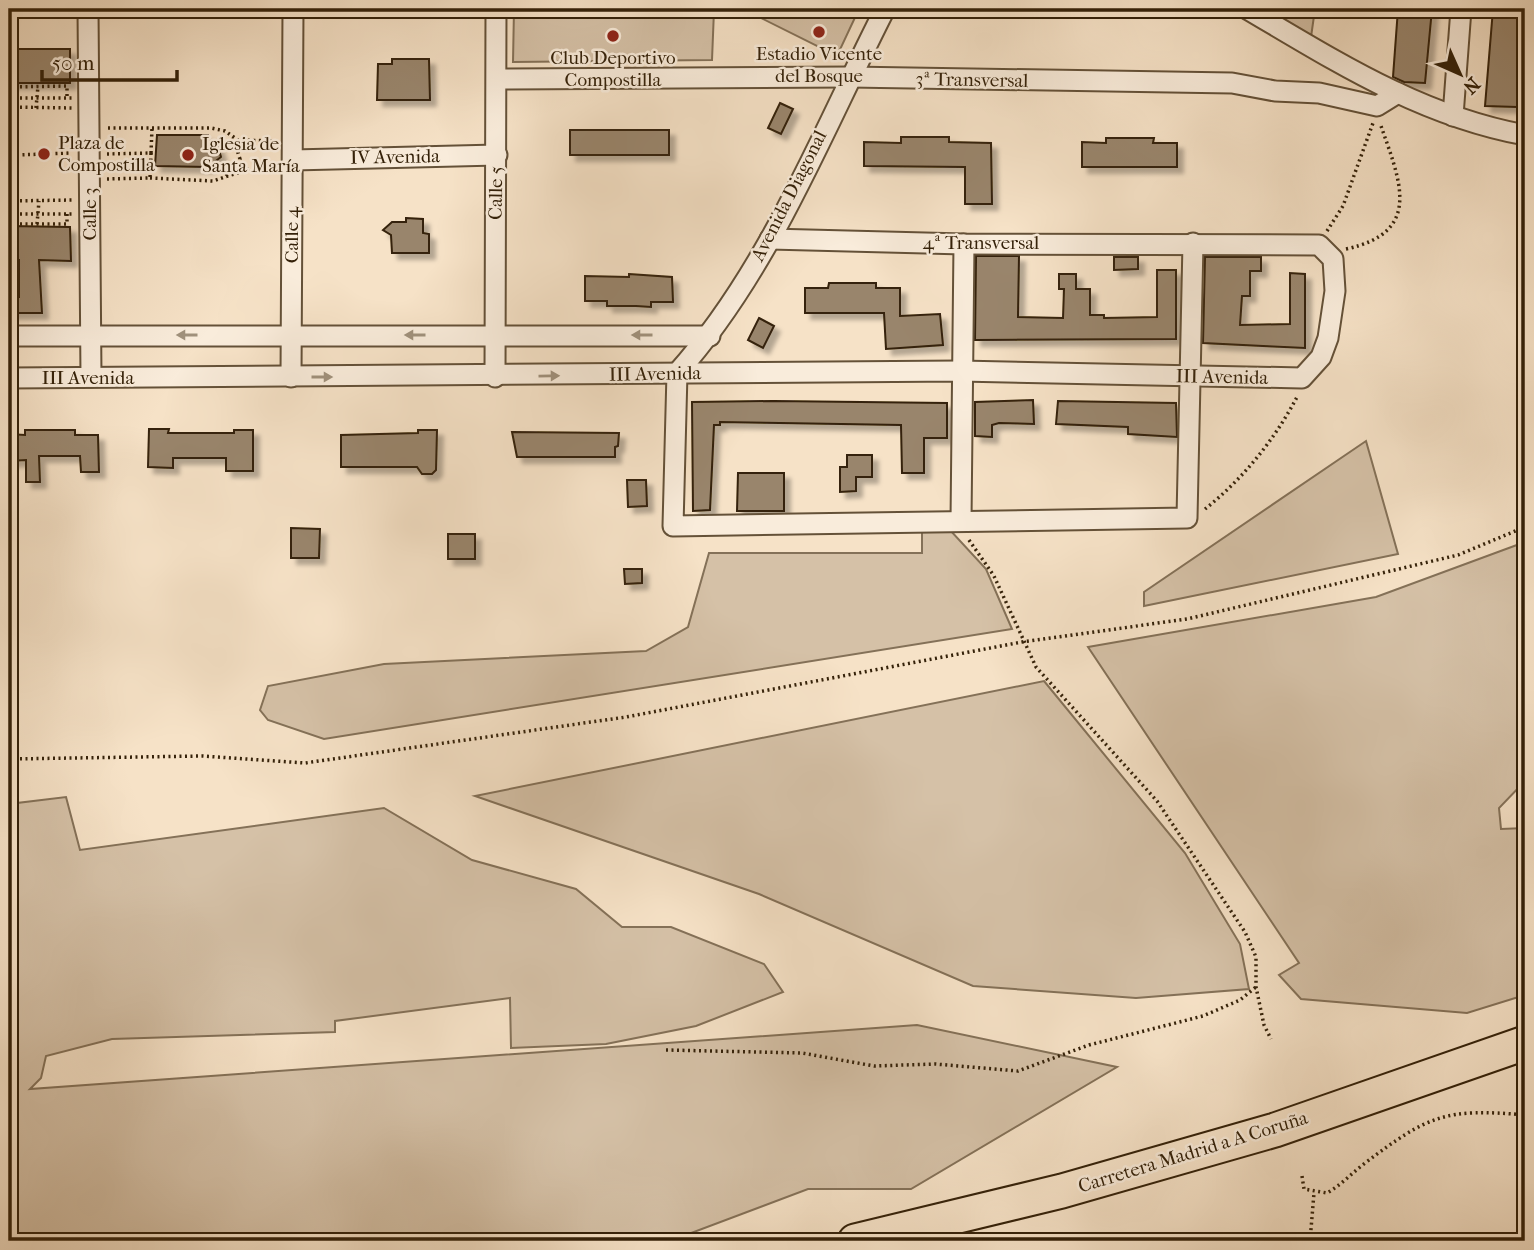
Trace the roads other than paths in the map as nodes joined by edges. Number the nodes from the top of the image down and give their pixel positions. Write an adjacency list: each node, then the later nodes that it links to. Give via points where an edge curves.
1 (88, 9): 17 (street, Calle 3)
2 (293, 9): 13 (street, Calle 4)
3 (496, 9): 8 (street, Calle 5)
4 (885, 9): 7 (street, Avenida Diagonal)
5 (1247, 9): 9 (street)
6 (1461, 9): 10 (street)
7 (850, 77): 8 (street, 3ª Transversal); 9 (street, 3ª Transversal, via 1232,83); 14 (street, Avenida Diagonal)
8 (497, 79): 12 (street, Calle 5)
9 (1387, 101): 10 (street)
10 (1453, 116): 11 (street)
11 (1525, 135)
12 (497, 155): 13 (street, IV Avenida); 19 (street, Calle 5)
13 (292, 160): 20 (street, Calle 4)
14 (770, 239): 16 (street, 4ª Transversal); 21 (street, Avenida Diagonal)
15 (1193, 243): 16 (street, 4ª Transversal); 27 (street); 28 (street, 4ª Transversal, via 1323,249 1333,259 1335,291 1328,338 1321,357)
16 (964, 244): 22 (street)
17 (89, 334): 18 (street, III Avenida); 20 (street, III Avenida, one-way to 17); 24 (street, Calle 3)
18 (9, 335)
19 (494, 335): 20 (street, III Avenida, one-way to 20); 21 (street, III Avenida, one-way to 19); 26 (street, Calle 5)
20 (292, 336): 25 (street, Calle 4)
21 (710, 336): 23 (street, Avenida Diagonal)
22 (960, 371): 23 (street, III Avenida); 27 (street, III Avenida); 30 (street)
23 (677, 373): 26 (street, III Avenida, one-way to 23); 30 (street, via 673,526)
24 (90, 377): 25 (street, III Avenida); 29 (street, III Avenida)
25 (291, 377): 26 (street, III Avenida, one-way to 26)
26 (495, 377)
27 (1191, 377): 28 (street, III Avenida); 30 (street, via 1187,518)
28 (1302, 378)
29 (9, 379)
30 (958, 522)
31 (1525, 1043): 32 (highway, Carretera Madrid a A Coruña, via 1275,1130 1062,1191)
32 (855, 1241)

